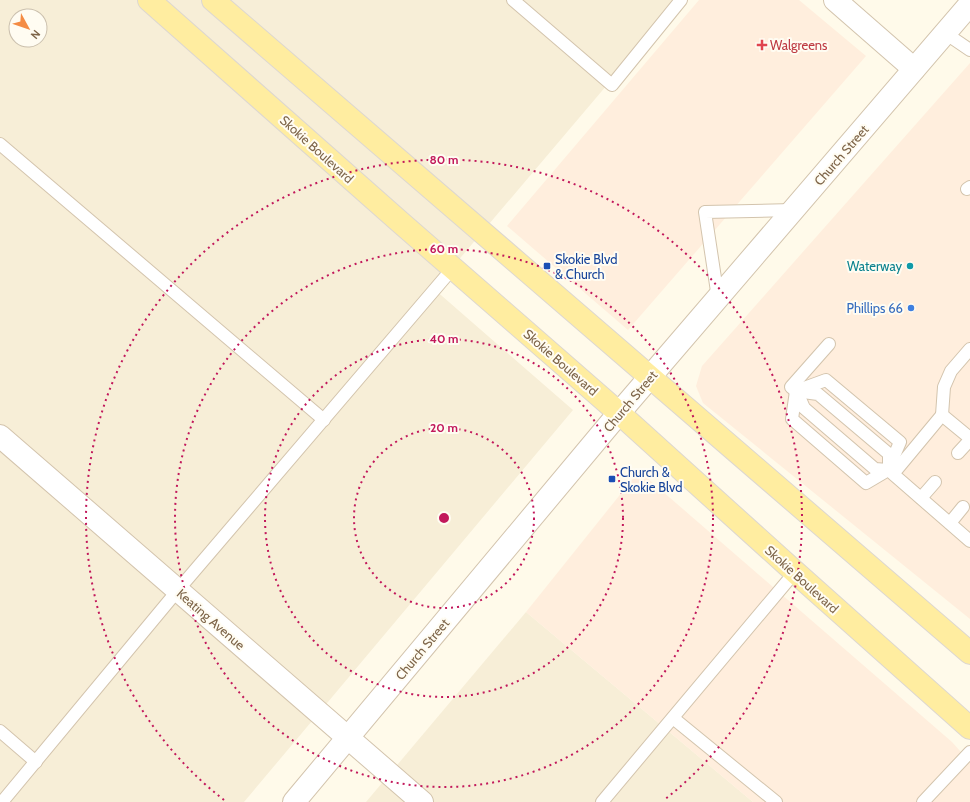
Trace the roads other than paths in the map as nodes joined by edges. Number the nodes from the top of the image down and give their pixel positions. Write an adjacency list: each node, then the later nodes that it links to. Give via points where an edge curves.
1 (149, 0): 12 (main road, Skokie Boulevard)
2 (213, 0): 16 (main road)
3 (513, 0): 4 (lane, via 612,85)
4 (681, 0)
5 (835, 0): 9 (street)
6 (970, 4): 7 (street, Church Street)
7 (945, 33): 8 (lane); 9 (street, Church Street)
8 (970, 50)
9 (914, 69): 11 (street, Church Street)
10 (0, 144): 20 (lane)
11 (793, 210): 13 (street, Church Street); 13 (lane, via 705,212)
12 (453, 268): 18 (main road, Skokie Boulevard); 20 (lane)
13 (718, 298): 16 (street, Church Street)
14 (829, 344): 17 (lane, via 791,387)
15 (970, 349): 19 (lane, via 951,371 944,387)
16 (650, 377): 18 (street, Church Street); 32 (main road)
17 (796, 391): 24 (lane, via 804,408 875,469); 24 (lane, via 792,419 866,483); 24 (lane, via 826,380 900,442)
18 (619, 413): 30 (main road, Skokie Boulevard); 36 (street, Church Street)
19 (942, 415): 22 (lane); 24 (lane)
20 (324, 420): 31 (lane)
21 (0, 436): 31 (street, Keating Avenue)
22 (970, 439): 23 (lane)
23 (958, 454)
24 (891, 472): 26 (lane)
25 (935, 482): 26 (lane)
26 (921, 498): 28 (lane)
27 (963, 507): 28 (lane)
28 (950, 523): 29 (lane)
29 (970, 541)
30 (795, 572): 33 (lane); 34 (main road, Skokie Boulevard)
31 (178, 590): 36 (street, Keating Avenue); 38 (lane)
32 (970, 653)
33 (673, 718): 42 (lane); 43 (lane)
34 (970, 728)
35 (0, 731): 38 (lane)
36 (348, 738): 40 (street, Church Street); 41 (street, Keating Avenue)
37 (970, 752): 44 (lane)
38 (36, 762): 39 (lane)
39 (2, 802)
40 (294, 802)
41 (422, 802)
42 (602, 802)
43 (776, 802)
44 (923, 802)

